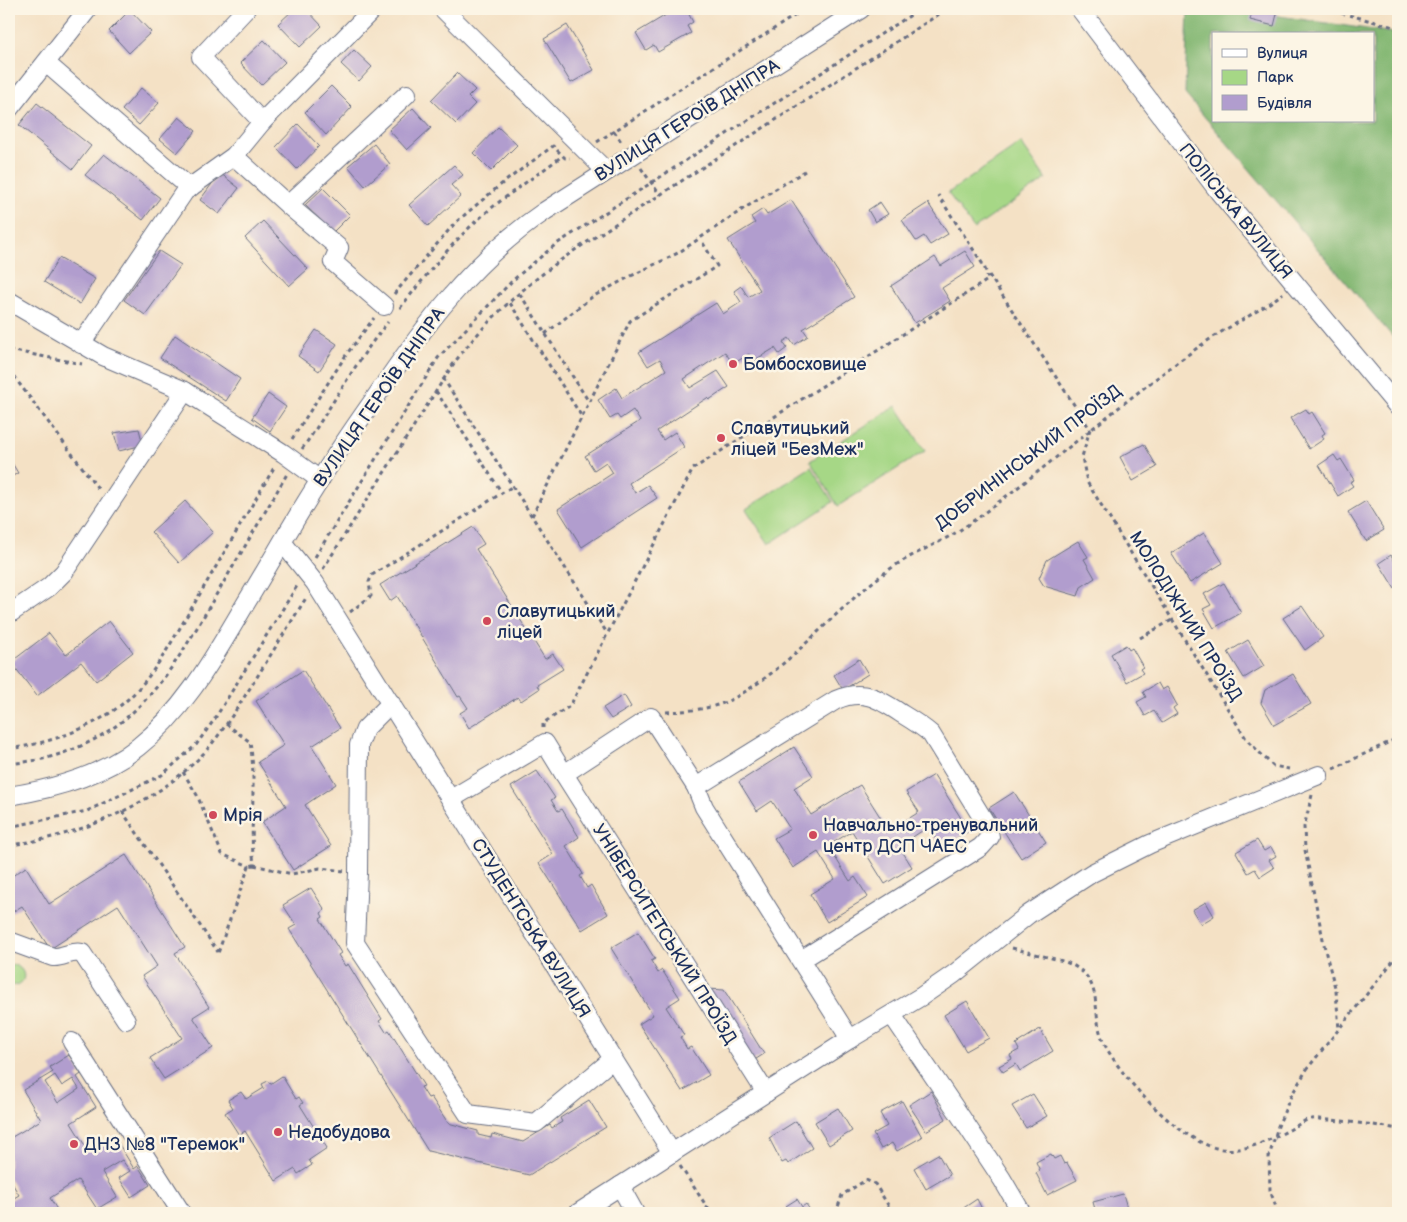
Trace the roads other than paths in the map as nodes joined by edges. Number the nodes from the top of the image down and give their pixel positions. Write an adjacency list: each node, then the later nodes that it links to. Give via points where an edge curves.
1 (88, 9): 7 (street)
2 (246, 9): 10 (street, via 201,57)
3 (373, 9): 10 (street)
4 (443, 9): 12 (street)
5 (861, 9): 12 (street, ВУЛИЦЯ ГЕРОЇВ ДНІПРА)
6 (1080, 9): 19 (street, ПОЛІСЬКА ВУЛИЦЯ, via 1218,192)
7 (46, 62): 9 (street); 13 (street)
8 (407, 94): 14 (street)
9 (9, 108)
10 (262, 122): 11 (street)
11 (234, 156): 13 (street); 14 (street)
12 (606, 171): 20 (street, ВУЛИЦЯ ГЕРОЇВ ДНІПРА, via 516,232 467,277 420,332)
13 (190, 188): 17 (street)
14 (288, 205): 16 (street, via 339,248 333,262)
15 (9, 301): 17 (street)
16 (384, 306)
17 (81, 344): 18 (street)
18 (185, 391): 20 (street); 22 (street, via 64,572 48,588)
19 (1398, 407)
20 (320, 480): 21 (street, ВУЛИЦЯ ГЕРОЇВ ДНІПРА)
21 (283, 543): 23 (street, СТУДЕНТСЬКА ВУЛИЦЯ, via 310,577); 27 (street, ВУЛИЦЯ ГЕРОЇВ ДНІПРА, via 186,697 146,741 88,775 46,789)
22 (9, 614)
23 (391, 703): 28 (street, СТУДЕНТСЬКА ВУЛИЦЯ); 35 (street, via 365,729 360,740 355,943 468,1114 536,1122)
24 (564, 774): 26 (street, via 651,717); 28 (street, УНІВЕРСИТЕТСЬКИЙ ПРОЇЗД, via 544,744); 36 (street, УНІВЕРСИТЕТСЬКИЙ ПРОЇЗД)
25 (1319, 776): 31 (street, via 1112,862 1072,885 954,974)
26 (696, 787): 30 (street, via 704,807); 30 (street, via 843,696 862,695 878,699 931,734 978,810 990,832 985,844)
27 (9, 796)
28 (451, 799): 35 (street, СТУДЕНТСЬКА ВУЛИЦЯ)
29 (9, 941): 32 (street, via 52,957 82,953)
30 (801, 960): 33 (street)
31 (892, 1015): 33 (street); 42 (street)
32 (126, 1020)
33 (850, 1039): 36 (street)
34 (72, 1042): 39 (street)
35 (613, 1059): 37 (street, СТУДЕНТСЬКА ВУЛИЦЯ)
36 (766, 1093): 37 (street)
37 (672, 1153): 38 (street)
38 (620, 1186): 40 (street); 41 (street)
39 (180, 1213)
40 (578, 1213)
41 (635, 1213)
42 (1022, 1213)

